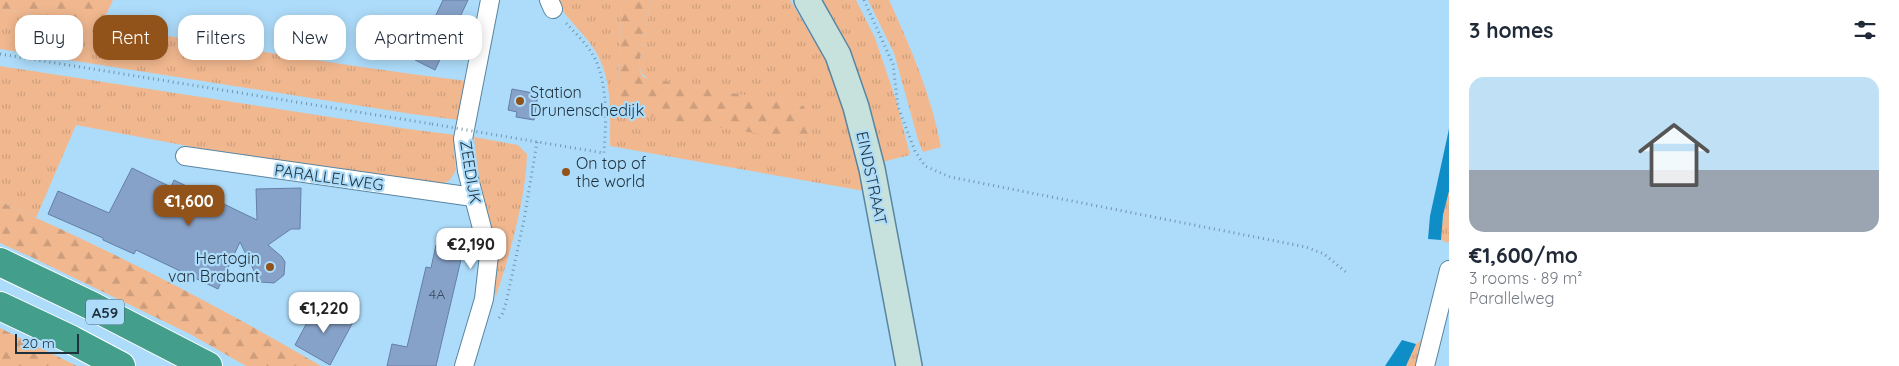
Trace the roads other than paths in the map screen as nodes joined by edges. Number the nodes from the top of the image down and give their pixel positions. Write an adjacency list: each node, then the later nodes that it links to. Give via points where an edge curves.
1 (490, 0): 4 (street, ZEEDIJK, via 463,139)
2 (807, 0): 11 (main road, EINDSTRAAT, via 838,55 856,107 872,170)
3 (185, 156): 4 (street, PARALLELWEG)
4 (473, 197): 10 (street, ZEEDIJK, via 489,255 484,299)
5 (0, 262): 9 (highway, A59)
6 (1449, 270): 12 (street)
7 (0, 306): 8 (highway, A59)
8 (121, 366)
9 (208, 366)
10 (464, 366)
11 (909, 366)
12 (1425, 366)

